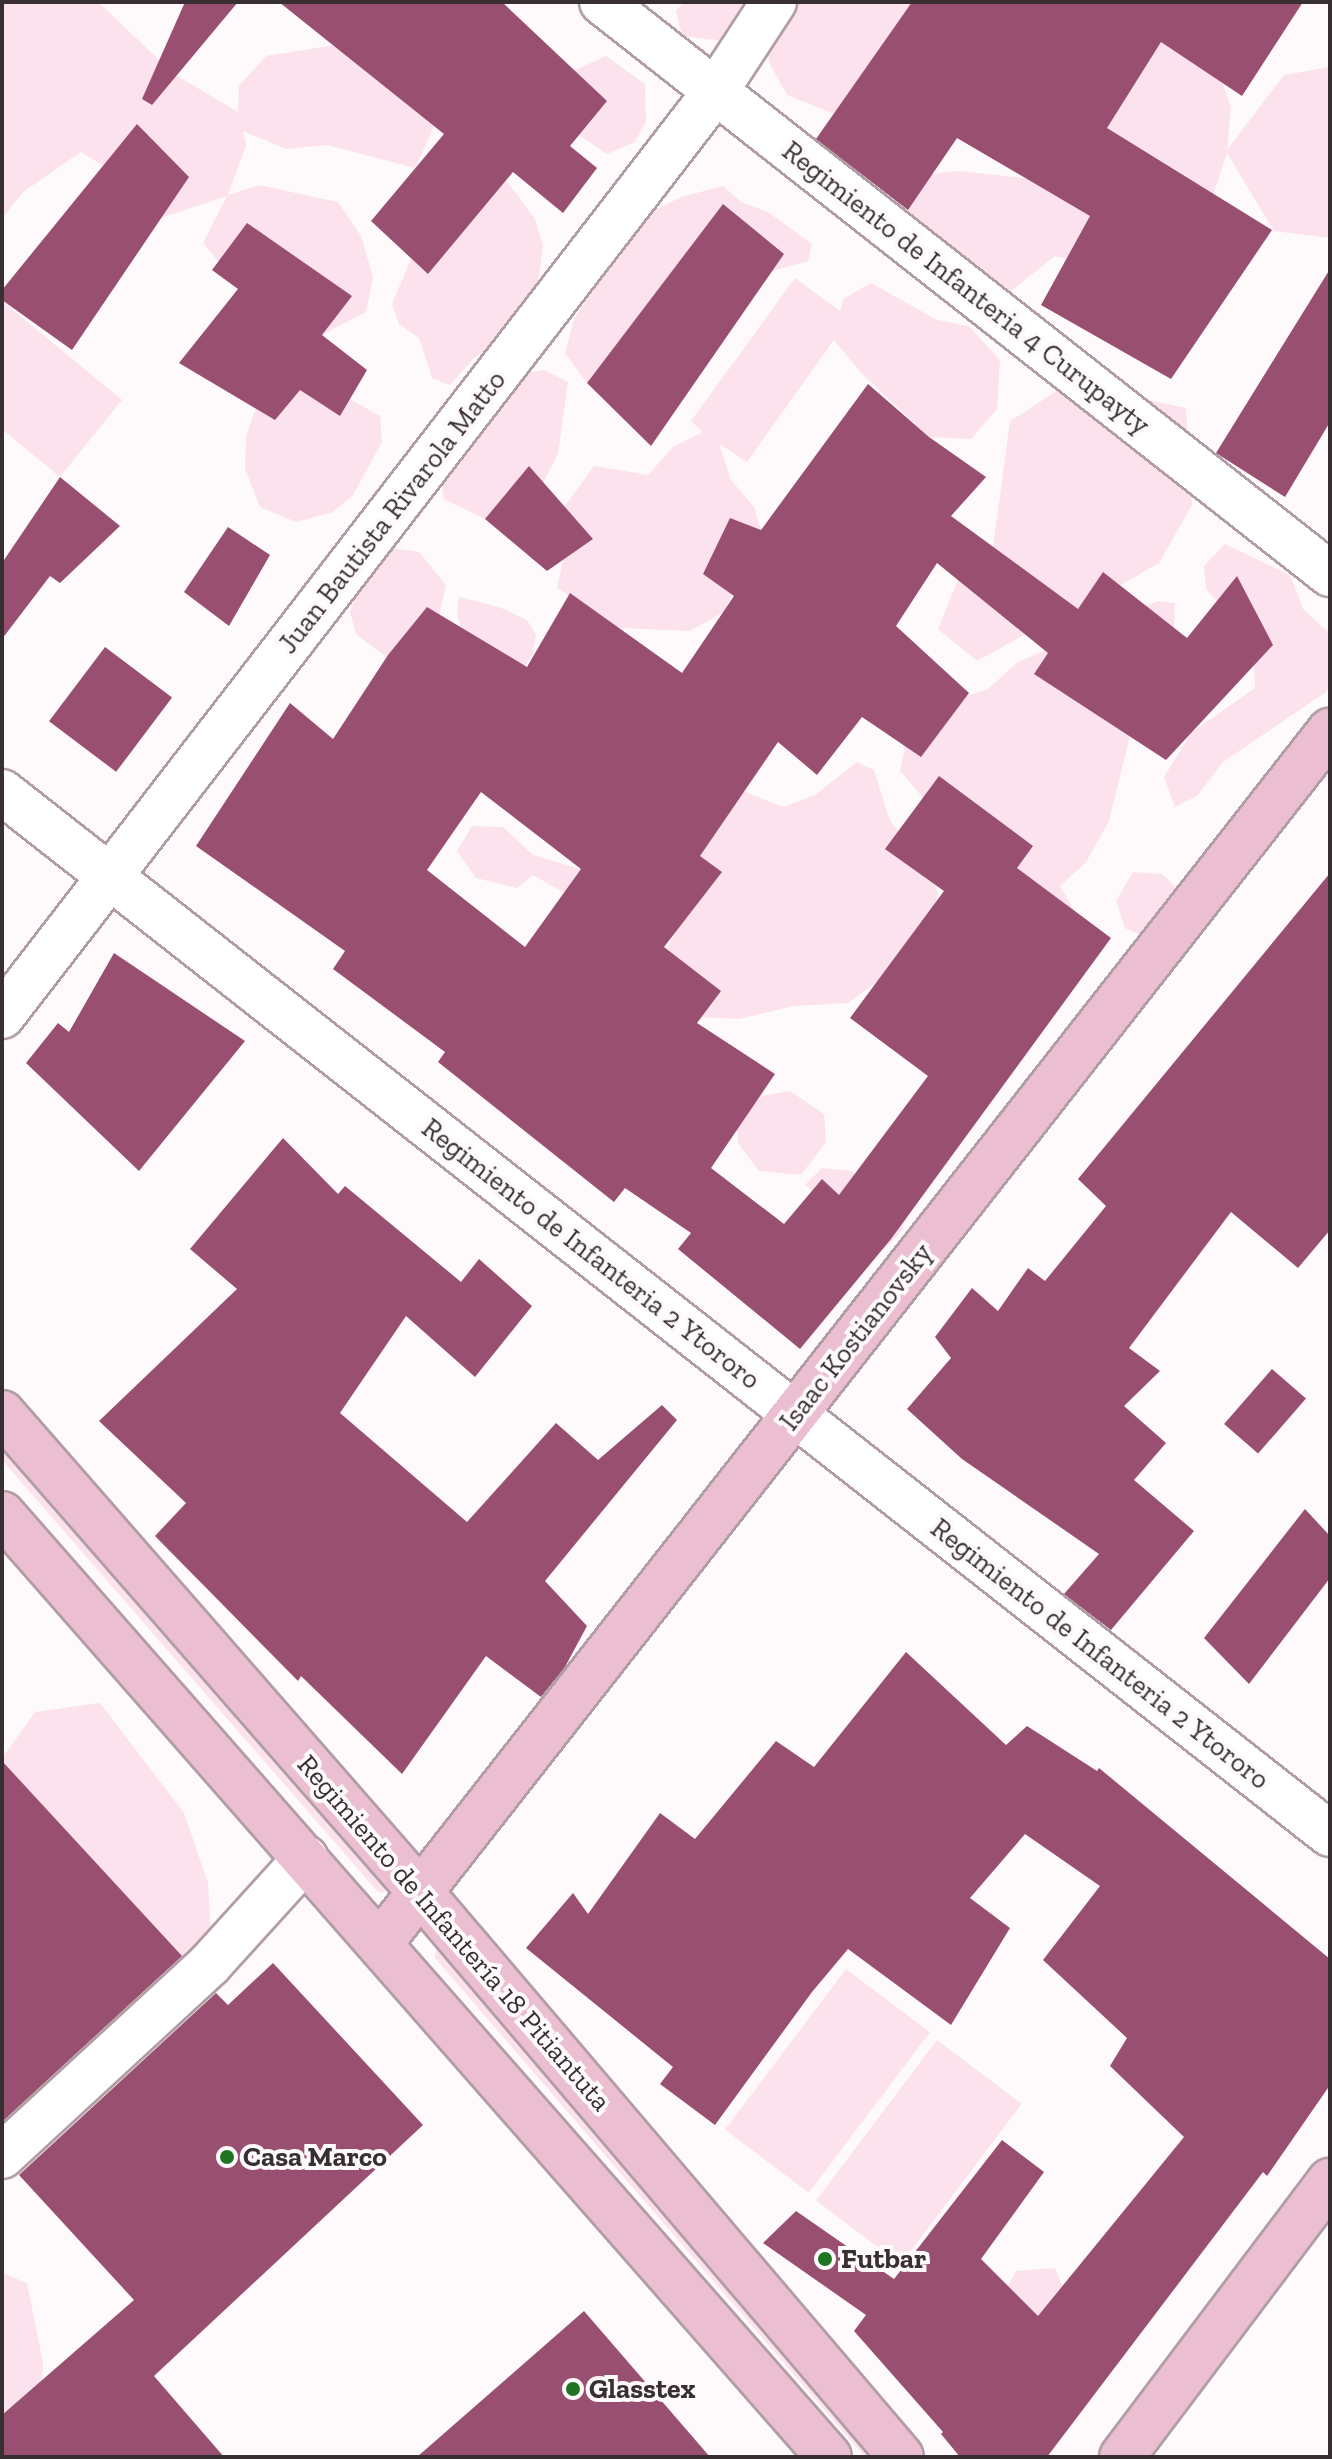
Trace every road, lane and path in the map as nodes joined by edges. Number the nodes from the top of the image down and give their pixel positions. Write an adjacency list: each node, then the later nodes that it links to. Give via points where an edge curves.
1 (602, 2): 3 (street, Regimiento de Infanteria 4 Curupayty)
2 (774, 2): 3 (street, Juan Bautista Rivarola Matto)
3 (715, 92): 4 (street, Regimiento de Infanteria 4 Curupayty); 7 (street, Juan Bautista Rivarola Matto)
4 (1330, 574)
5 (1330, 731): 10 (main road, Isaac Kostianovsky)
6 (2, 792): 7 (street, Regimiento de Infanteria 2 Ytororo)
7 (110, 876): 8 (street, Juan Bautista Rivarola Matto); 10 (street, Regimiento de Infanteria 2 Ytororo)
8 (2, 1016)
9 (2, 1413): 14 (main road, Regimiento de Infantería 18 Pitiantuta)
10 (795, 1414): 12 (street, Regimiento de Infanteria 2 Ytororo); 14 (main road, Isaac Kostianovsky)
11 (2, 1514): 13 (main road)
12 (1330, 1834)
13 (306, 1858): 15 (main road); 16 (street, via 209,1965)
14 (422, 1894): 15 (main road, Isaac Kostianovsky); 19 (main road, Regimiento de Infantería 18 Pitiantuta)
15 (381, 1942): 18 (main road)
16 (2, 2156)
17 (1330, 2181): 20 (main road)
18 (829, 2457)
19 (901, 2457)
20 (1122, 2457)

